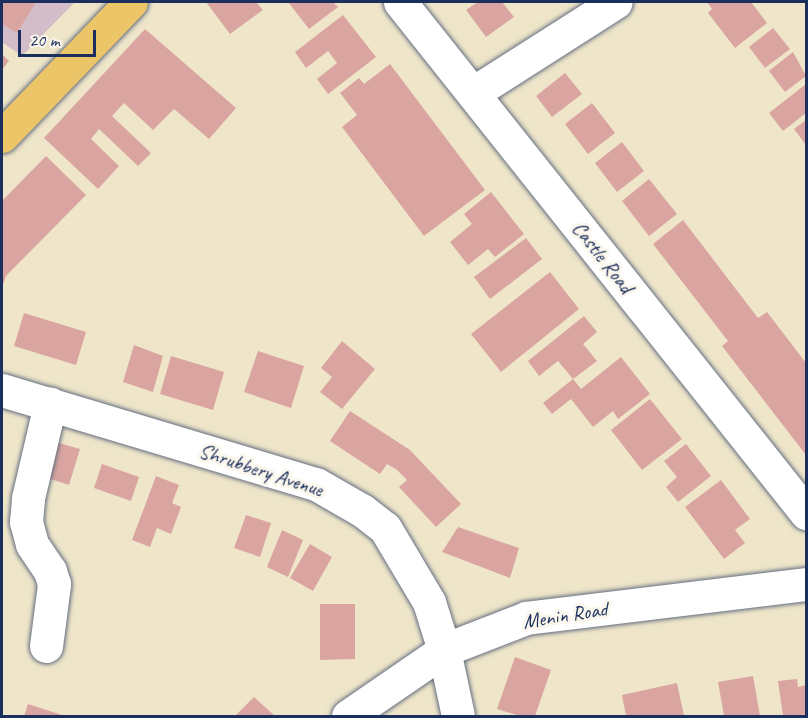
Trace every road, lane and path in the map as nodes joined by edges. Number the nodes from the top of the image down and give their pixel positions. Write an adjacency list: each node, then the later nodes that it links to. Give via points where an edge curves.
1 (131, 2): 5 (main road)
2 (400, 2): 4 (street, Castle Road)
3 (616, 2): 4 (street)
4 (473, 93): 8 (street, Castle Road)
5 (2, 136)
6 (2, 390): 7 (street, Shrubbery Avenue)
7 (50, 404): 10 (street, via 26,522 32,544 54,584); 11 (street, Shrubbery Avenue, via 316,484 363,512 385,528 403,553 429,602)
8 (807, 513)
9 (807, 584): 11 (street, Menin Road, via 526,618)
10 (46, 646)
11 (444, 650): 12 (street, Menin Road); 13 (street, Shrubbery Avenue)
12 (348, 717)
13 (458, 717)

